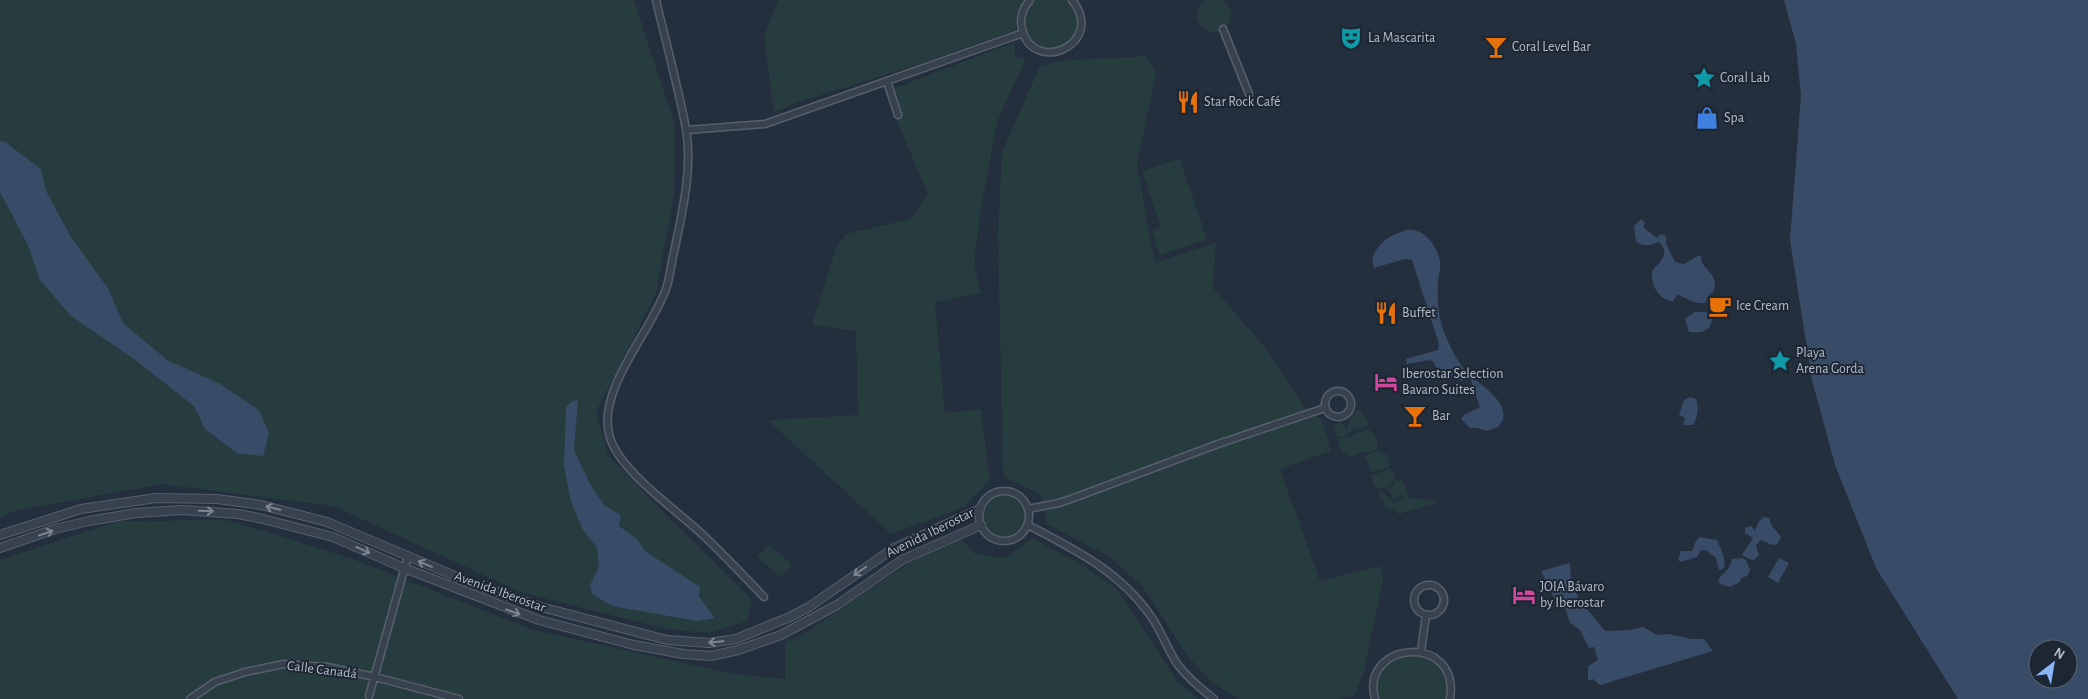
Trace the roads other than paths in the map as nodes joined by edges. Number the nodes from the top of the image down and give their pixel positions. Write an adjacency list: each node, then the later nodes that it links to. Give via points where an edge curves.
1 (656, 0): 9 (street)
2 (1030, 0): 5 (street, via 1021,16)
3 (1072, 0): 5 (street, via 1078,7 1081,27 1072,45 1047,52 1031,45)
4 (1223, 29): 7 (street)
5 (1023, 33): 6 (street)
6 (888, 81): 8 (street); 9 (street, via 765,124)
7 (1249, 94)
8 (898, 116)
9 (686, 130): 19 (street, via 687,179 666,288 612,391 607,411 609,434 629,467)
10 (1325, 408): 10 (street, via 1333,416 1343,417 1350,410 1351,400 1345,392 1336,391 1328,395); 12 (street, via 1079,496)
11 (980, 509): 12 (street, via 989,496 1004,491 1019,496); 13 (street); 17 (street, Avenida Iberostar, one-way to 17, via 894,548 790,617 736,639 709,643 667,640 541,607 474,584)
12 (1028, 509): 14 (street)
13 (981, 525): 14 (street, via 992,537 1008,540 1016,538); 18 (street, Avenida Iberostar, one-way to 13, via 539,620 644,647 711,656 782,635 837,605 902,560)
14 (1028, 526): 26 (street, via 1100,564 1127,587 1150,615 1178,664 1194,684)
15 (0, 535): 17 (street, Avenida Iberostar, one-way to 15, via 327,522 261,505 218,499 156,498 81,509)
16 (0, 548): 18 (street, Avenida Iberostar, one-way to 18, via 89,521 182,510 259,518 333,537)
17 (408, 556): 18 (street)
18 (404, 568): 22 (street)
19 (764, 597)
20 (1426, 615): 20 (street, via 1439,613 1445,600 1442,592 1429,585 1417,591 1414,600 1419,612); 21 (street)
21 (1421, 652): 27 (street, via 1408,651 1384,662 1374,685); 28 (street, via 1443,665 1449,677)
22 (375, 677): 23 (street); 24 (street, Calle Canadá, via 326,667 284,664 216,682); 25 (street, Calle Canadá)
23 (369, 696)
24 (190, 699)
25 (459, 699)
26 (1214, 699)
27 (1375, 699)
28 (1450, 699)

